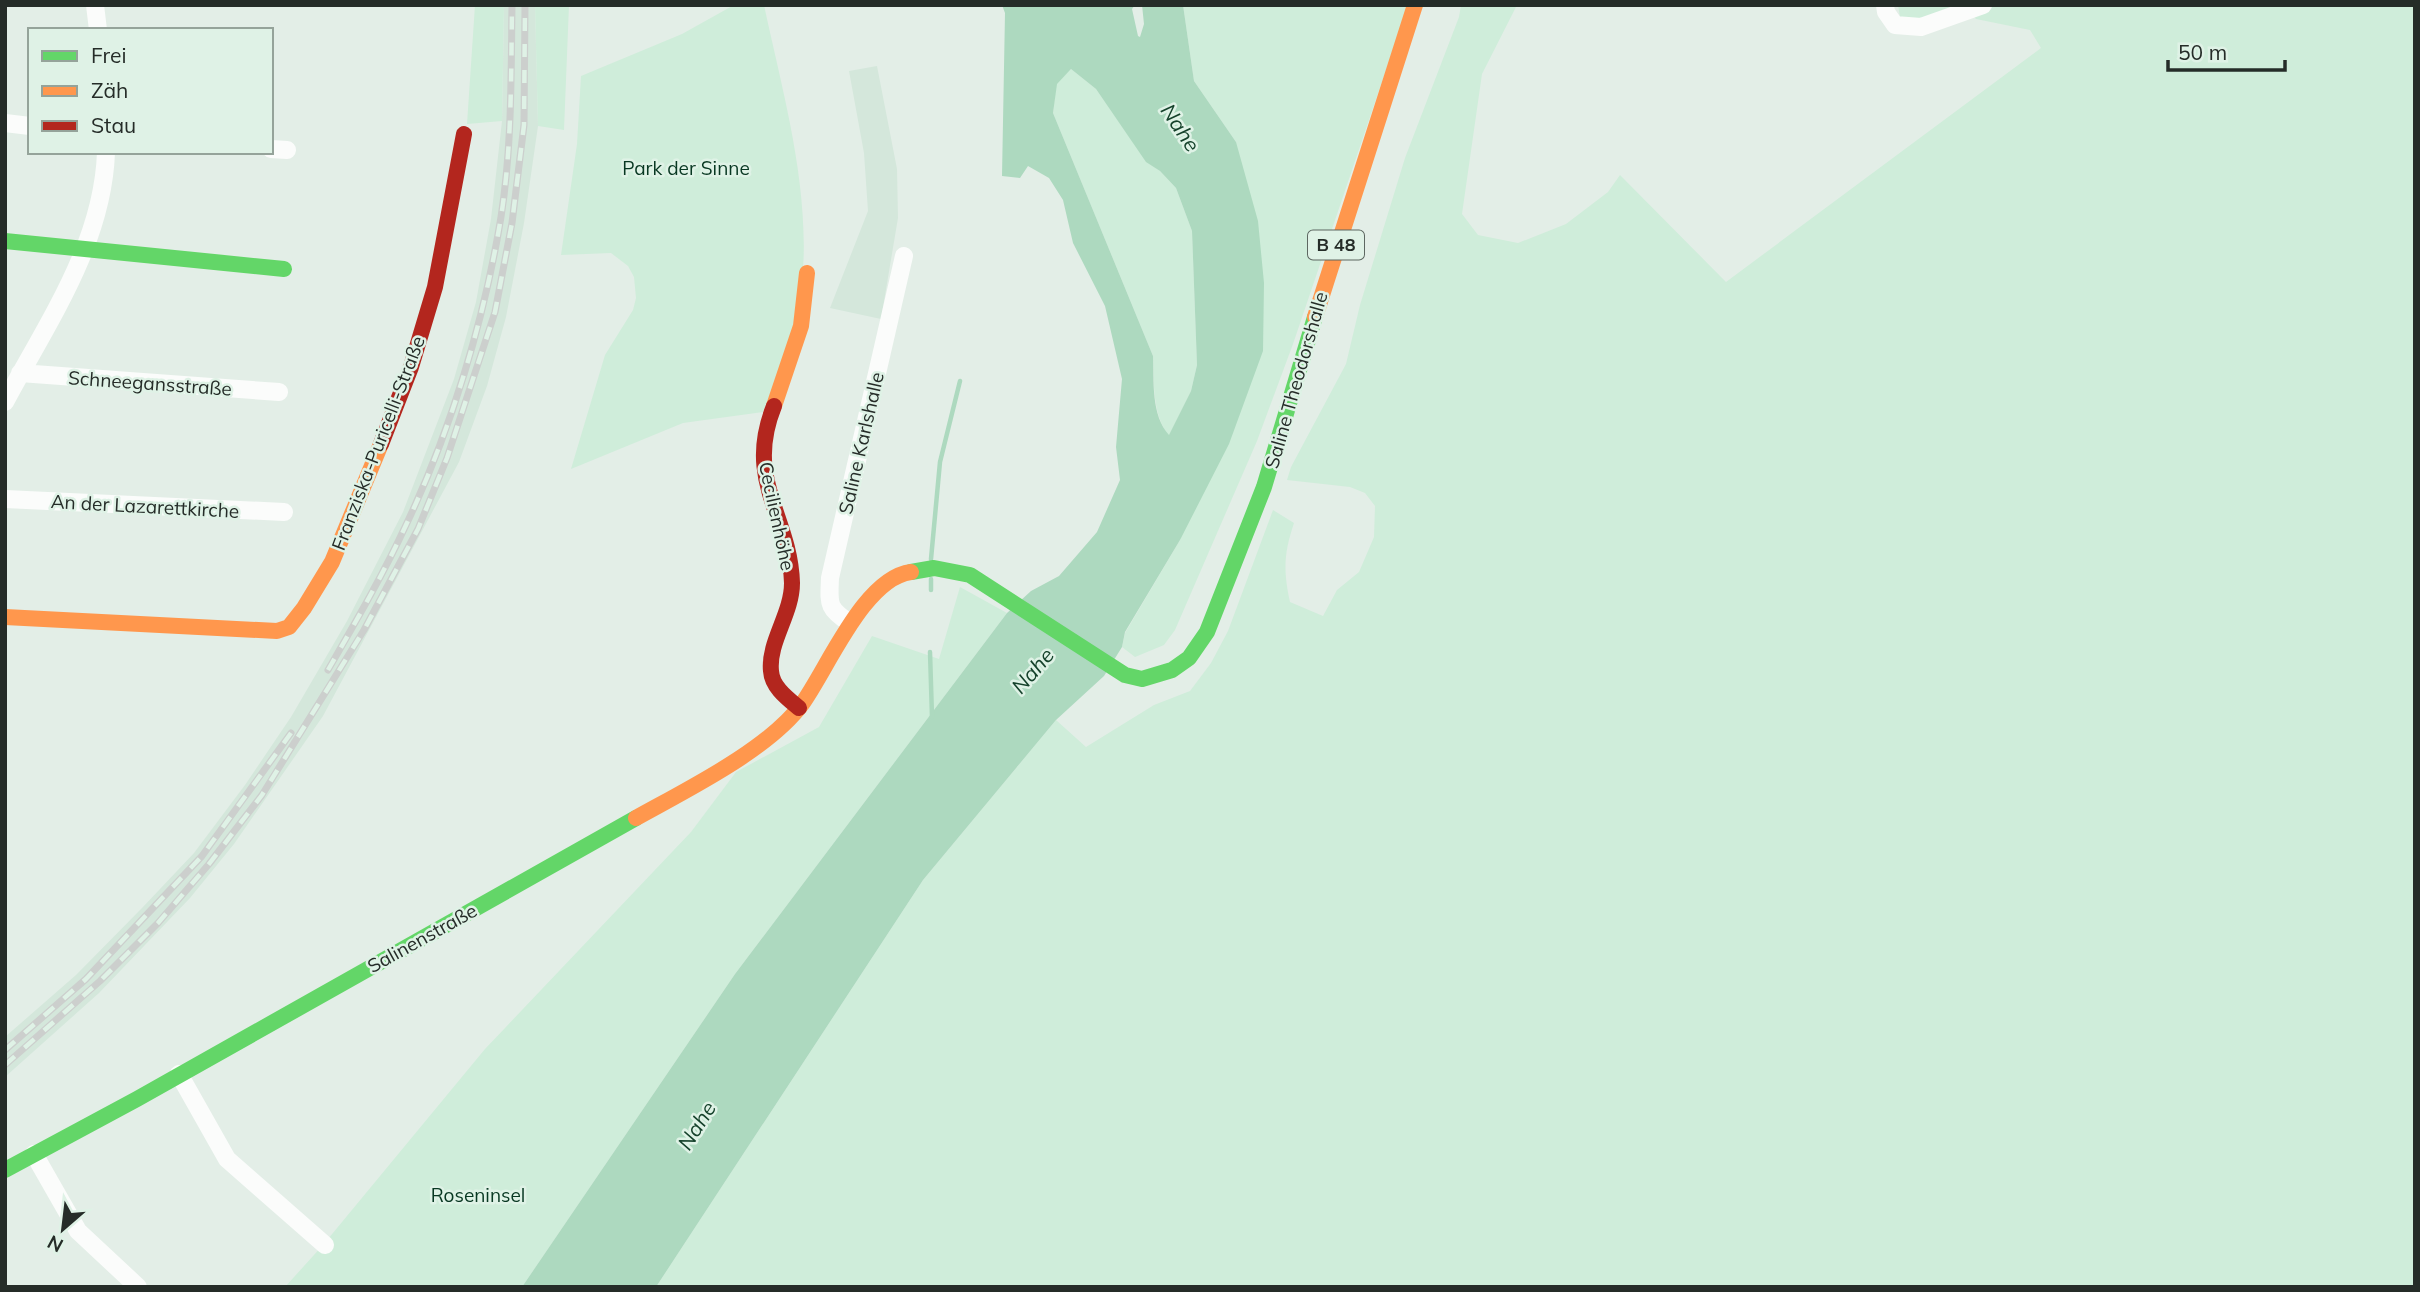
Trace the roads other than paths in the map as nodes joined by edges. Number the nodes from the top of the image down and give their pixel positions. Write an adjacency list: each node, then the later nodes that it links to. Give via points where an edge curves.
1 (95, 5): 5 (street)
2 (1415, 5): 21 (main road, Saline Theodorshalle / B 48, via 1334,251 1264,487 1202,641 1189,658 1172,670 1142,679 1125,675 970,575 945,569 900,575 872,594)
3 (1885, 5): 4 (street, via 1895,25 1921,27)
4 (1983, 5)
5 (99, 28)
6 (5, 123): 7 (street)
7 (28, 126)
8 (464, 134): 20 (main road, Franziska-Puricelli-Straße, via 435,287 411,367 332,562 289,627 276,631)
9 (106, 154): 11 (street, via 93,229)
10 (5, 241): 11 (main road)
11 (85, 249): 13 (main road); 15 (street)
12 (904, 256): 21 (street, Saline Karlshalle, via 830,578 829,604)
13 (284, 269)
14 (807, 273): 22 (main road, Cecilienhöhe, via 801,324 763,443 773,510 789,558 791,600 769,666 780,694)
15 (20, 373): 16 (street, Schneegansstraße); 17 (street)
16 (279, 392)
17 (5, 402)
18 (5, 499): 19 (street, An der Lazarettkirche)
19 (284, 512)
20 (5, 617)
21 (850, 623): 22 (main road, Salinenstraße / B 48)
22 (799, 708): 23 (main road, Salinenstraße, via 765,741 677,796)
23 (179, 1074): 24 (main road, Salinenstraße); 26 (street, via 227,1159)
24 (34, 1154): 25 (main road, Salinenstraße); 27 (street, via 78,1231)
25 (5, 1170)
26 (325, 1245)
27 (138, 1287)

